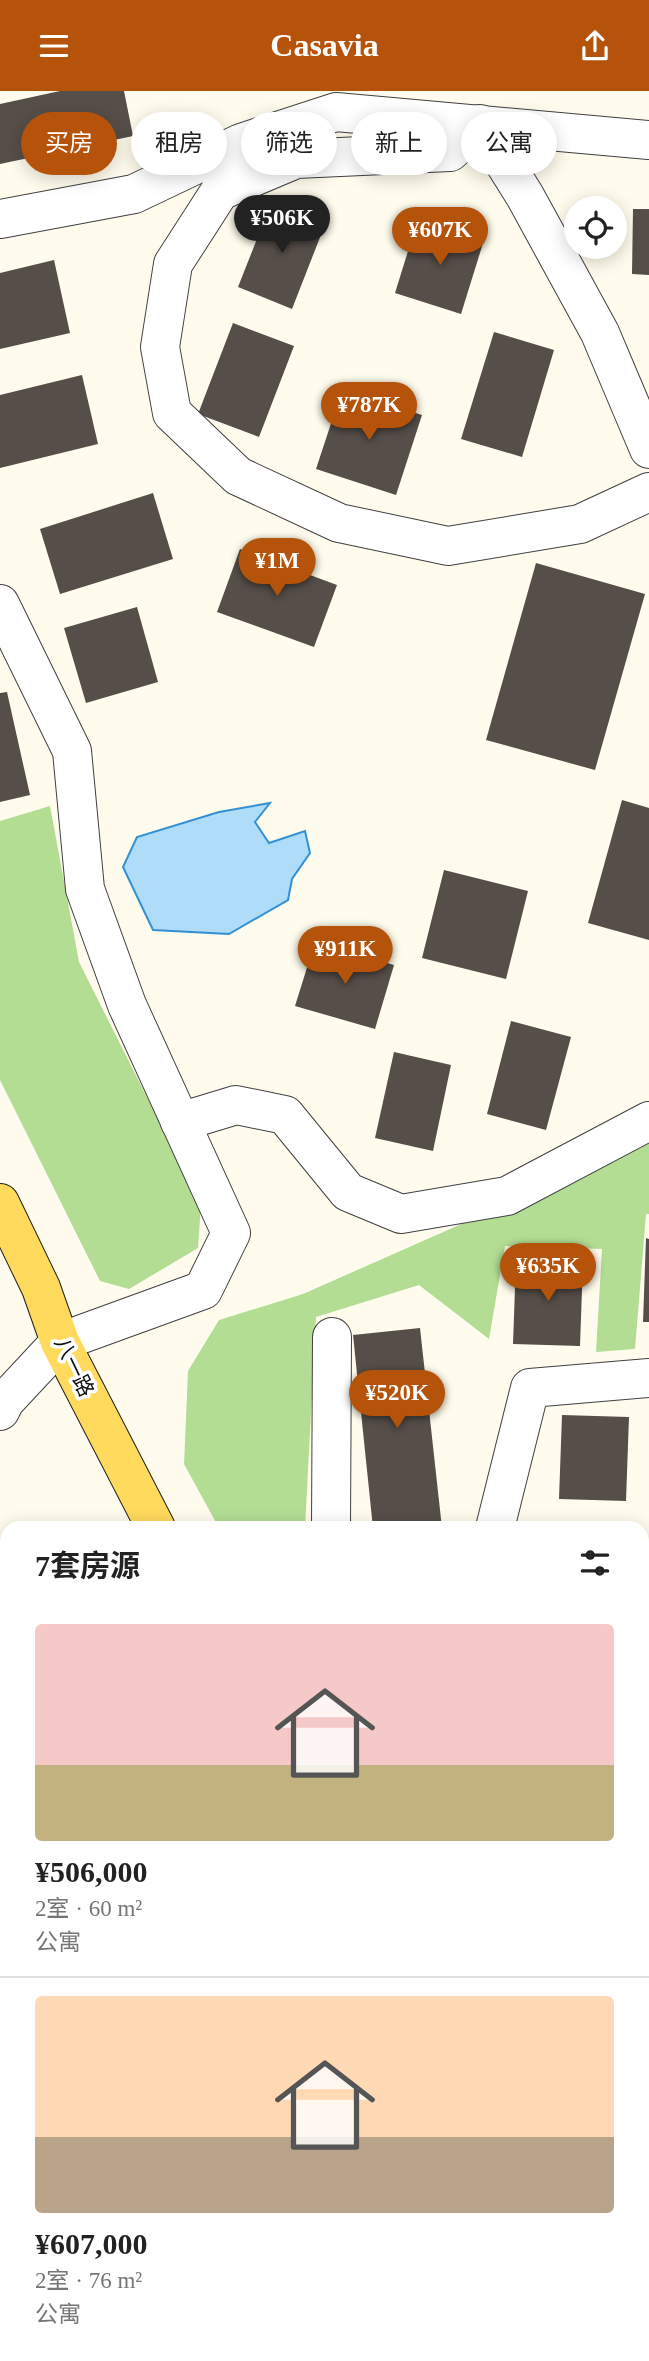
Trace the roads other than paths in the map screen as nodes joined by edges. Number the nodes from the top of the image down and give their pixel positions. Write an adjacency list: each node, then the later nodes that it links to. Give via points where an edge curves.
1 (461, 122): 6 (lane, via 336,112 241,143 134,194)
2 (557, 131): 3 (lane)
3 (649, 140)
4 (461, 142): 8 (lane, via 450,152 296,159 220,191 173,264 160,347 172,413 238,476 339,523 448,546 580,524)
5 (512, 175): 7 (lane, via 600,333)
6 (0, 219)
7 (649, 449)
8 (649, 492)
9 (0, 604): 11 (lane, via 72,751 85,889 127,1005)
10 (649, 1121): 11 (lane, via 507,1196 401,1214 348,1192 285,1115 236,1105)
11 (180, 1122): 14 (lane, via 231,1233 204,1290)
12 (0, 1203): 14 (main road, 八一路, via 41,1288)
13 (332, 1337): 18 (lane)
14 (60, 1342): 16 (lane); 17 (main road, 八一路)
15 (649, 1378): 19 (lane, via 530,1388)
16 (0, 1412)
17 (152, 1521)
18 (331, 1521)
19 (497, 1521)

